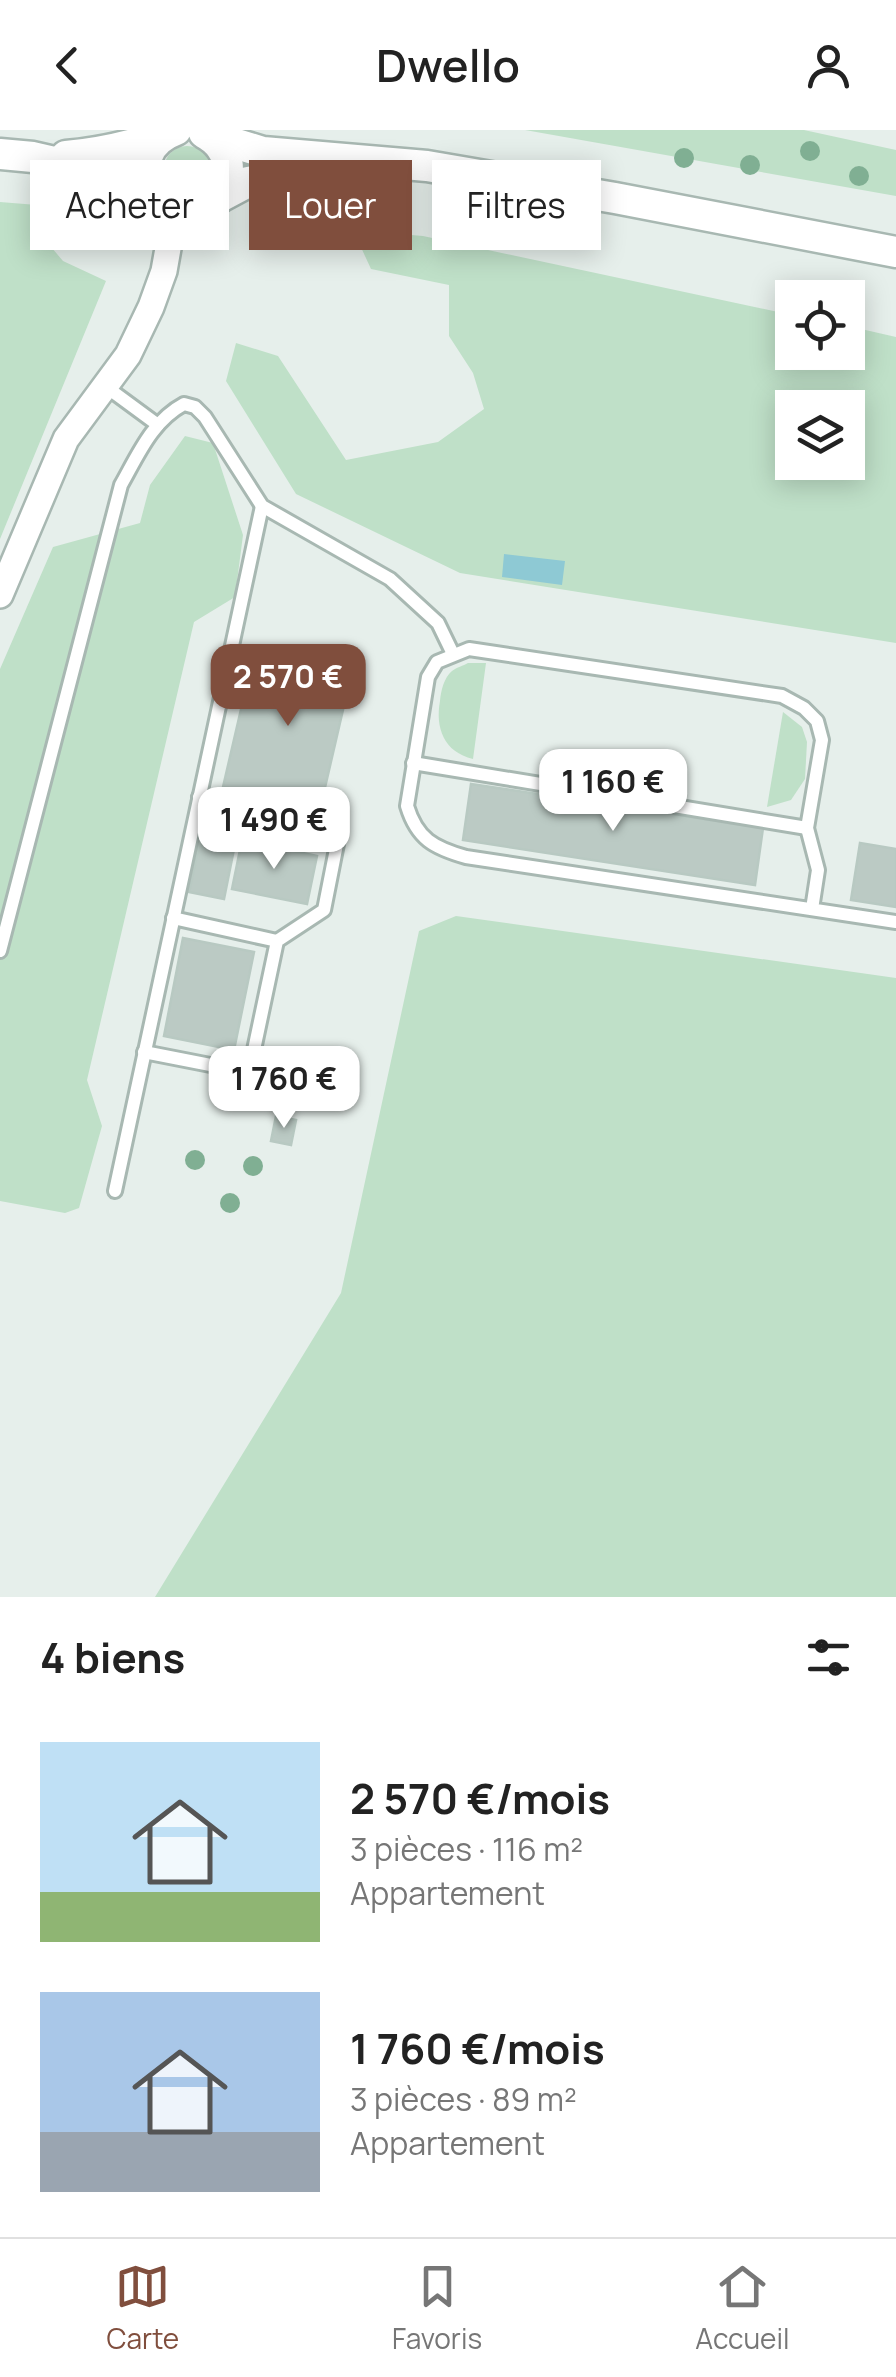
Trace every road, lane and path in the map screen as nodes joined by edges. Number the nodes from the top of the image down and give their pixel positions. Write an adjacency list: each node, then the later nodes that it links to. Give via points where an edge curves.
1 (202, 132): 7 (street, via 220,144); 8 (street, via 264,152)
2 (170, 133): 4 (street, via 90,154); 6 (street)
3 (0, 154): 4 (street)
4 (32, 158): 5 (street)
5 (41, 160)
6 (146, 160)
7 (226, 160)
8 (362, 160)
9 (412, 165): 11 (street)
10 (168, 250): 12 (street, via 151,307)
11 (896, 252)
12 (105, 386): 13 (lane); 15 (street, via 66,440)
13 (158, 425): 14 (lane, via 184,404 195,407); 24 (lane, via 121,485)
14 (262, 506): 16 (lane, via 390,579 438,623); 18 (lane)
15 (0, 595)
16 (453, 654): 17 (lane, via 428,677); 19 (lane, via 469,650 782,696 817,721 822,740)
17 (413, 763): 19 (lane); 20 (lane, via 407,806 425,839 442,850)
18 (199, 797): 21 (lane); 23 (lane, via 333,827 338,839 324,910)
19 (807, 828): 20 (lane, via 818,870)
20 (812, 910): 22 (lane)
21 (173, 918): 23 (lane); 25 (lane)
22 (896, 922)
23 (277, 941): 25 (lane, via 251,1064 241,1071)
24 (0, 950)
25 (144, 1052): 26 (lane)
26 (115, 1192)

